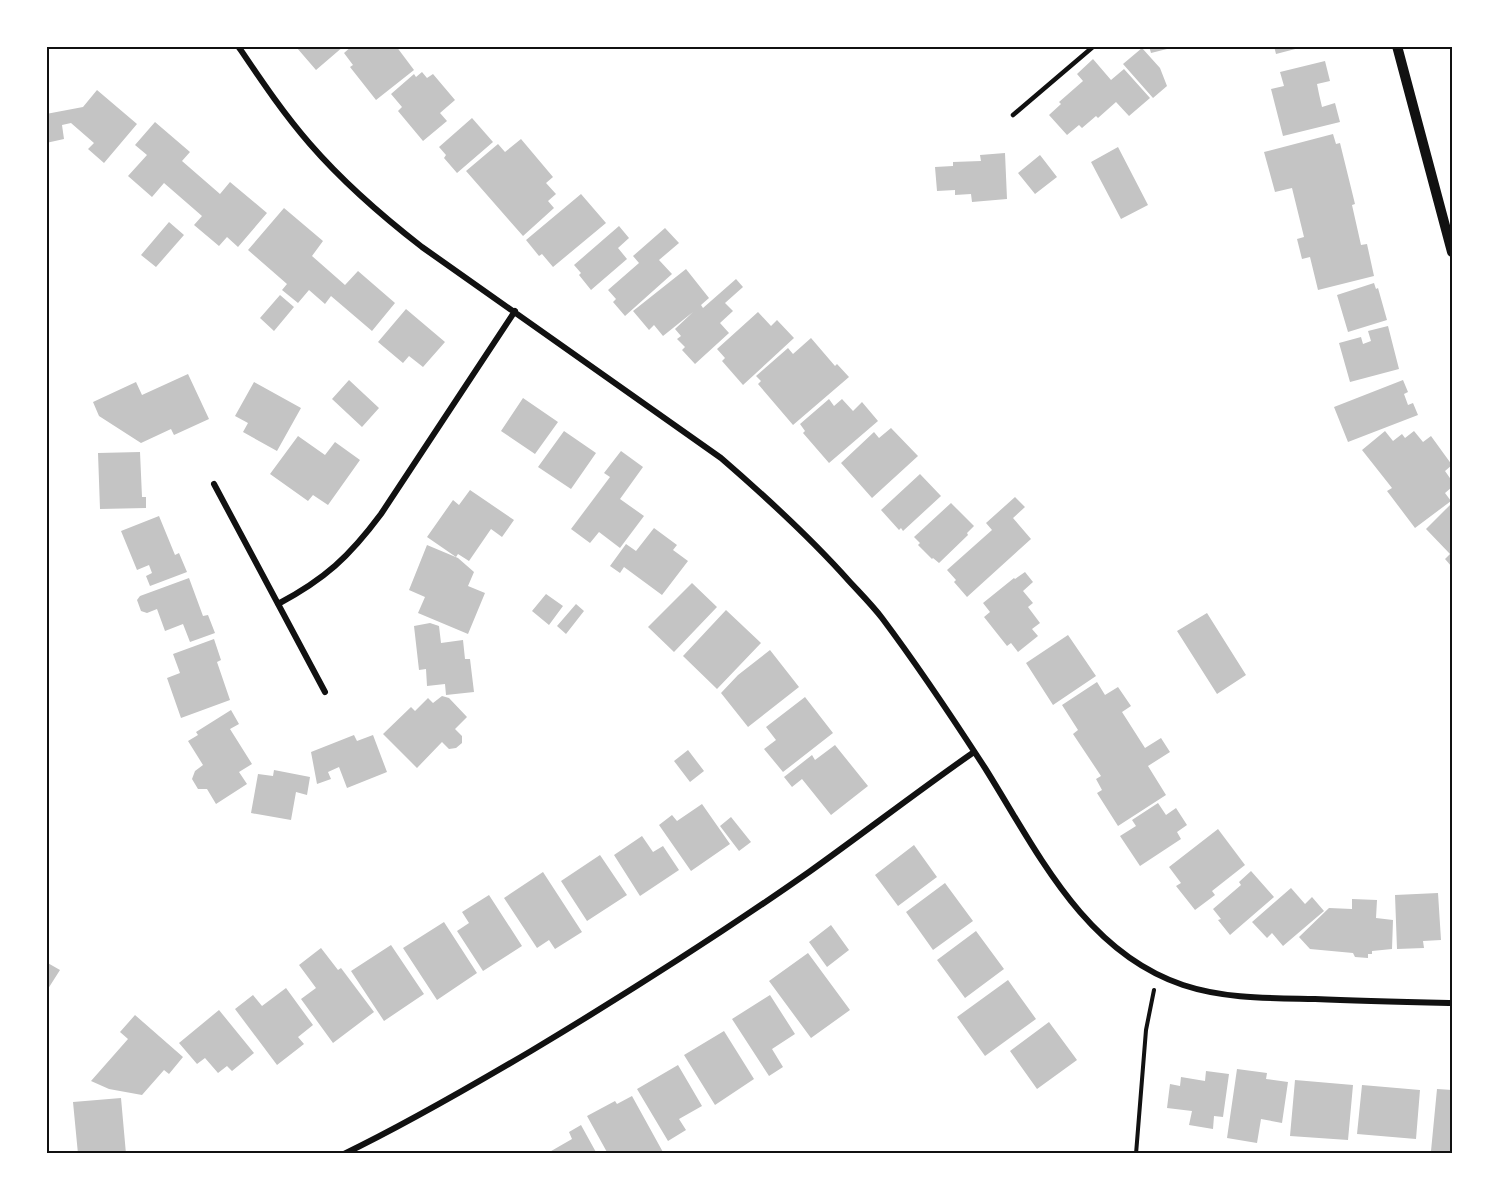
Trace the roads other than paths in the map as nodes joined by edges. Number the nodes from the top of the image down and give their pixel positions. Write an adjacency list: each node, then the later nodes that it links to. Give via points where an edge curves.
1 (238, 46): 6 (street, via 310,145 370,205 422,248)
2 (1094, 46): 4 (lane)
3 (1397, 46): 5 (street)
4 (1013, 115)
5 (1452, 252)
6 (514, 311): 8 (street, via 360,542 325,576); 10 (street, via 721,458 803,531 880,615)
7 (214, 484): 8 (street)
8 (278, 604): 9 (street)
9 (325, 692)
10 (974, 752): 11 (street, via 1083,917 1106,940 1157,975 1213,993 1254,998); 12 (street, via 809,871 617,999 491,1074)
11 (1452, 1003)
12 (344, 1154)

